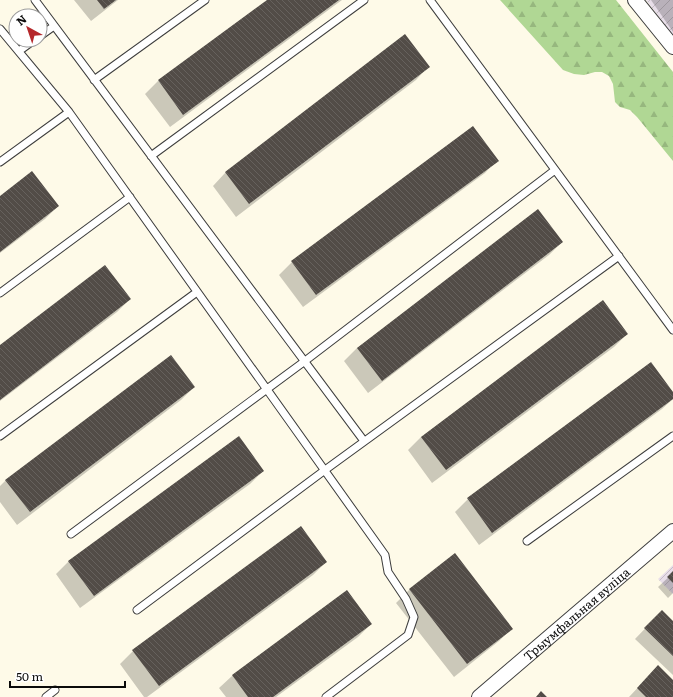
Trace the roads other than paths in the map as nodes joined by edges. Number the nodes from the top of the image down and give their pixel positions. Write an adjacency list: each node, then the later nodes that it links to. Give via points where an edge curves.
1 (34, 0): 6 (lane)
2 (205, 0): 12 (lane)
3 (364, 0): 14 (lane)
4 (430, 0): 16 (lane)
5 (635, 0): 9 (street)
6 (54, 26): 8 (lane); 12 (lane)
7 (0, 29): 11 (lane)
8 (48, 30)
9 (673, 47)
10 (22, 48): 11 (lane)
11 (18, 51): 13 (lane)
12 (94, 80): 14 (lane)
13 (69, 112): 15 (lane); 17 (lane)
14 (151, 156): 22 (lane)
15 (0, 162)
16 (555, 170): 18 (lane); 22 (lane)
17 (130, 197): 19 (lane); 20 (lane)
18 (619, 256): 21 (lane); 26 (lane)
19 (197, 292): 23 (lane); 24 (lane)
20 (0, 293)
21 (673, 330)
22 (305, 362): 23 (lane); 26 (lane)
23 (267, 389): 27 (lane); 29 (lane)
24 (0, 436)
25 (673, 436): 30 (lane)
26 (364, 441): 27 (lane)
27 (324, 470): 31 (lane); 34 (lane, via 385,555 388,572 406,599 414,617 408,635)
28 (673, 531): 35 (street, Трыумфальная вуліца)
29 (71, 534)
30 (528, 541)
31 (137, 610)
32 (55, 690): 33 (lane)
33 (46, 697)
34 (326, 697)
35 (479, 697)

